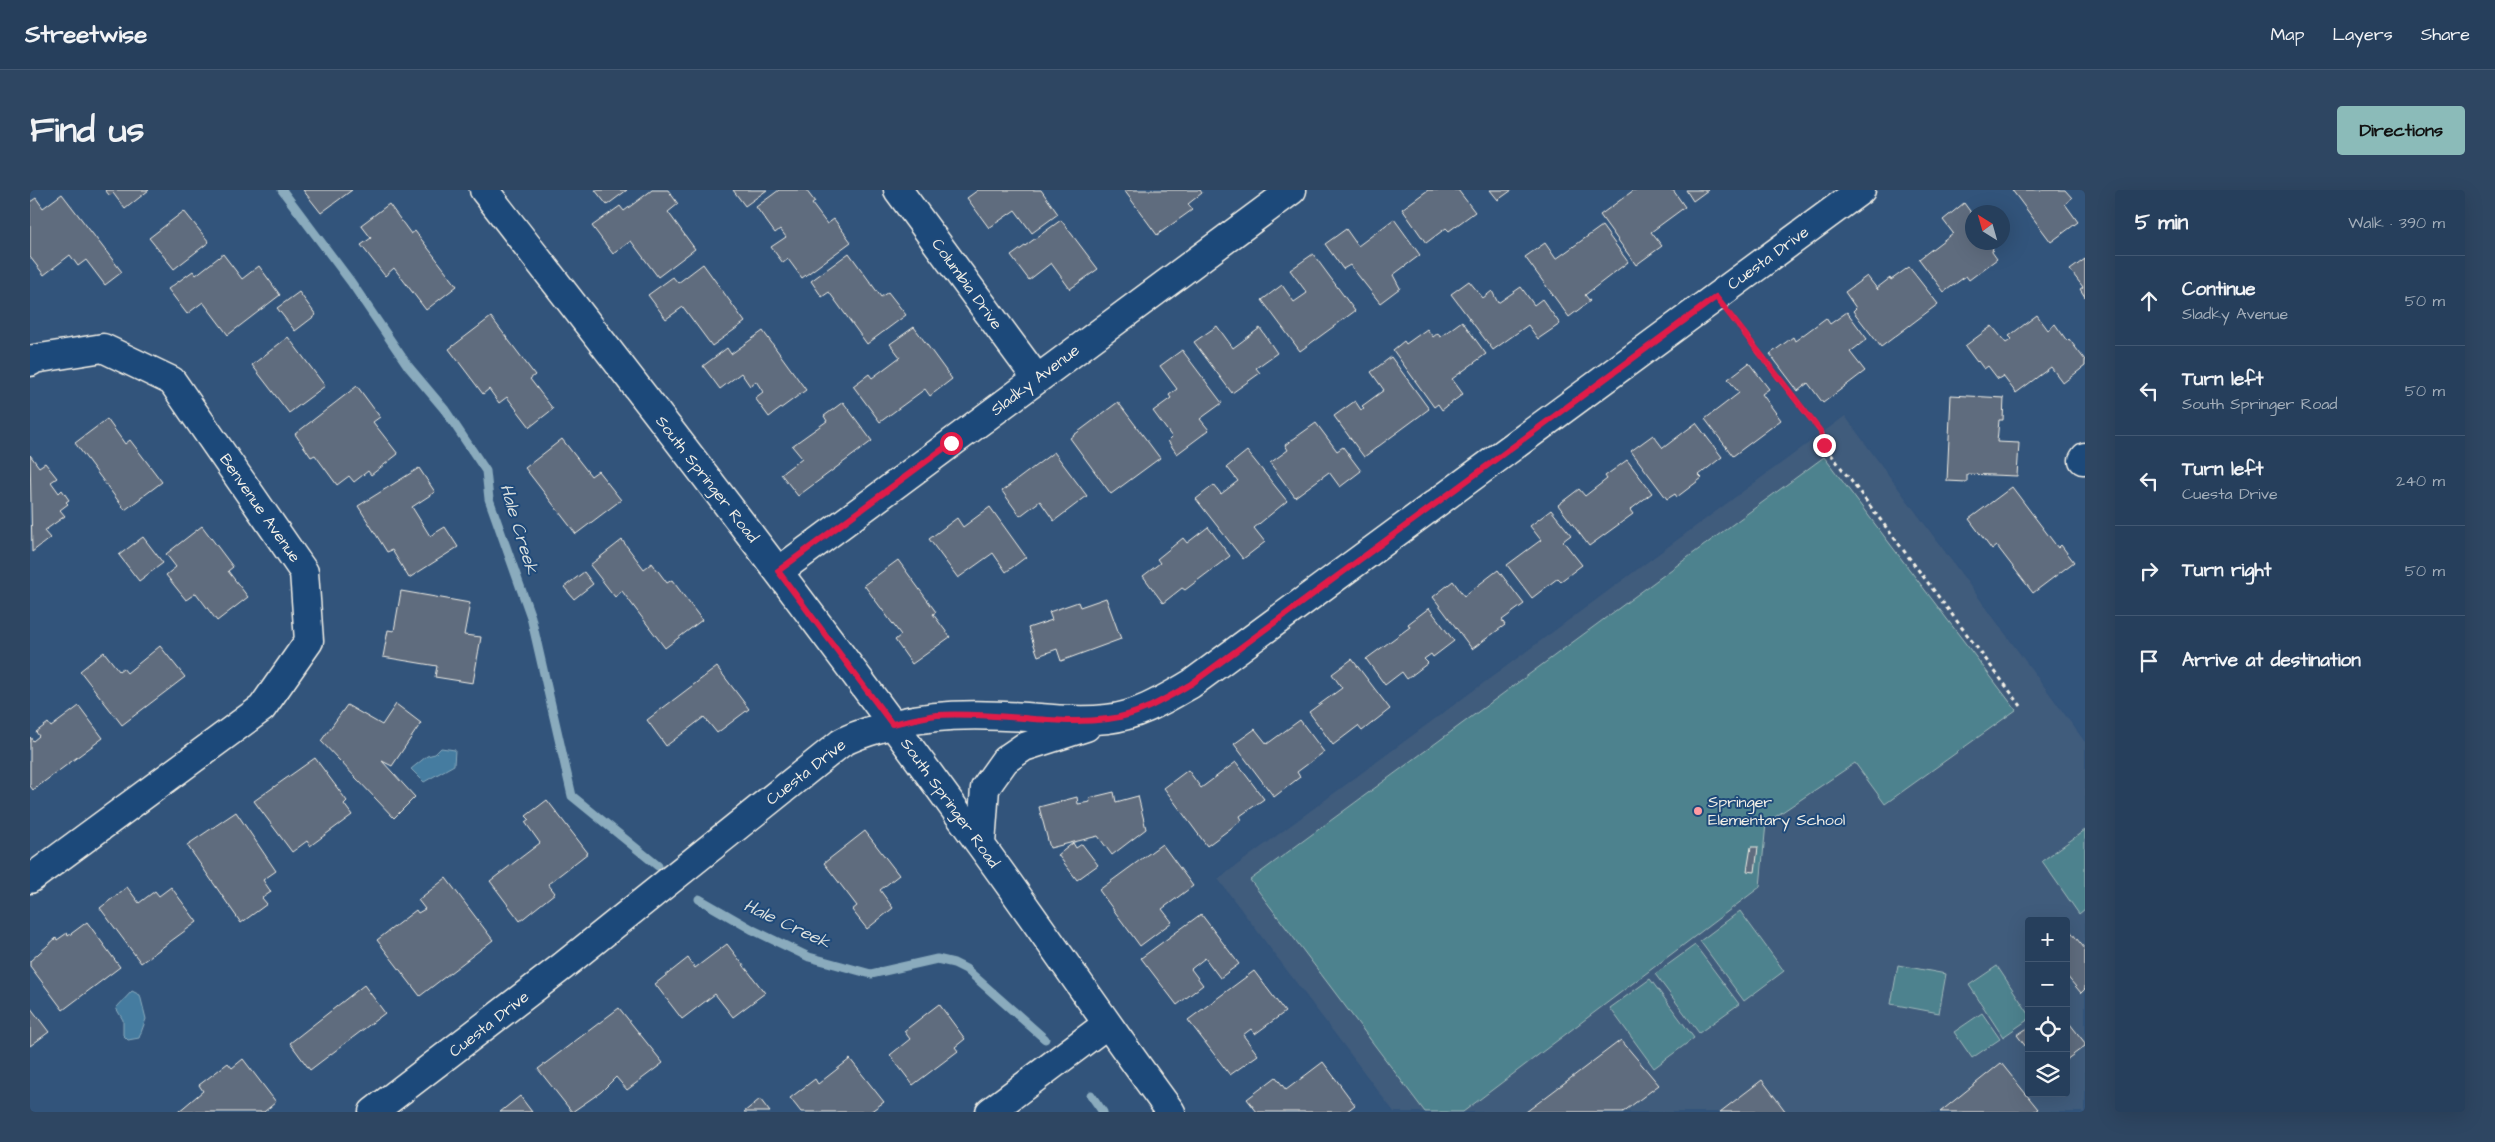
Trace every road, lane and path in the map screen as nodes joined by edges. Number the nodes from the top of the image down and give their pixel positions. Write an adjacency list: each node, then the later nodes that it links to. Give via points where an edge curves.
1 (484, 190): 8 (street, South Springer Road)
2 (898, 190): 7 (street, Columbia Drive)
3 (1861, 190): 5 (street, Cuesta Drive)
4 (1281, 193): 7 (street, Sladky Avenue)
5 (1716, 297): 9 (path, via 1821,432 1824,445); 10 (street, Cuesta Drive, via 1191,684 1150,707)
6 (30, 362): 13 (street, Benvenue Avenue, via 104,348 172,381 304,572 309,641 262,708)
7 (1037, 379): 8 (street, Sladky Avenue)
8 (778, 571): 11 (street, South Springer Road)
9 (2021, 706)
10 (1109, 719): 11 (street, Cuesta Drive, via 938,715); 12 (street, via 1024,747 1005,760 985,788)
11 (892, 724): 12 (street, South Springer Road); 15 (street, Cuesta Drive, via 841,743 563,966)
12 (981, 844): 14 (street, South Springer Road)
13 (30, 879)
14 (1106, 1024): 16 (street); 17 (street, South Springer Road)
15 (373, 1112)
16 (990, 1112)
17 (1171, 1112)

